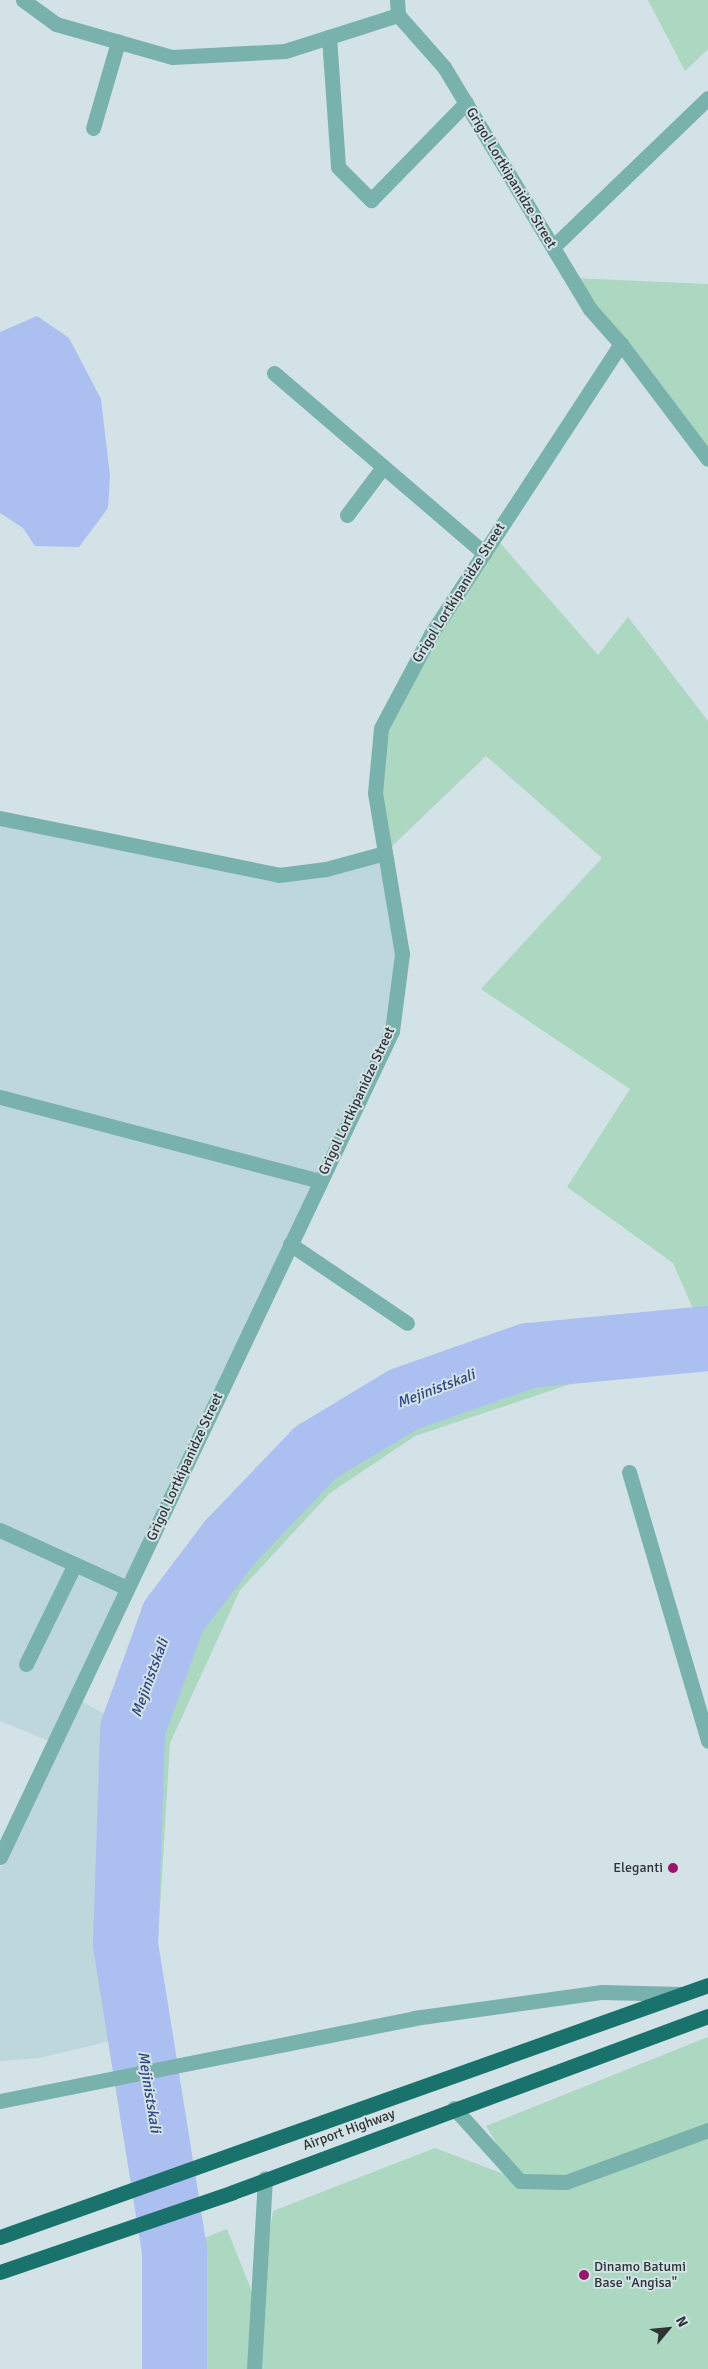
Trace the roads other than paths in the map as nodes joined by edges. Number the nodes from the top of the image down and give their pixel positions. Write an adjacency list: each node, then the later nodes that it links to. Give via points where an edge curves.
1 (23, 0): 4 (street, Grigol Lortkipanidze Street, via 56,24)
2 (398, 8): 3 (street, Grigol Lortkipanidze Street); 6 (street, Grigol Lortkipanidze Street, via 444,67)
3 (329, 37): 4 (street, Grigol Lortkipanidze Street, via 285,51 172,58); 6 (street, via 338,168 371,200)
4 (118, 42): 7 (street)
5 (708, 98): 8 (street)
6 (466, 103): 8 (street, Grigol Lortkipanidze Street)
7 (93, 128)
8 (553, 247): 9 (street, Grigol Lortkipanidze Street, via 590,309)
9 (621, 344): 11 (street, Grigol Lortkipanidze Street); 14 (street, Grigol Lortkipanidze Street)
10 (274, 373): 12 (street)
11 (708, 459)
12 (383, 467): 13 (street); 14 (street)
13 (347, 515)
14 (484, 553): 16 (street, Grigol Lortkipanidze Street, via 431,634 381,728 375,793)
15 (0, 818): 16 (street, via 279,875 326,869)
16 (385, 853): 18 (street, Grigol Lortkipanidze Street, via 402,954 392,1031)
17 (0, 1097): 18 (street)
18 (320, 1181): 19 (street, Grigol Lortkipanidze Street)
19 (290, 1244): 20 (street); 24 (street, Grigol Lortkipanidze Street)
20 (408, 1323)
21 (629, 1472): 26 (street)
22 (0, 1530): 23 (street)
23 (74, 1564): 24 (street); 25 (street)
24 (127, 1588): 27 (street, Grigol Lortkipanidze Street)
25 (26, 1664)
26 (708, 1742)
27 (0, 1858)
28 (708, 1985): 29 (highway, Airport Highway)
29 (686, 1994): 31 (street, via 602,1992 414,2018); 35 (highway, Airport Highway)
30 (708, 2016): 32 (highway, Airport Highway)
31 (0, 2101)
32 (454, 2108): 33 (street, via 520,2181 566,2182); 34 (highway, Airport Highway)
33 (708, 2130)
34 (265, 2178): 36 (highway, Airport Highway, via 118,2233); 37 (street)
35 (0, 2237)
36 (0, 2272)
37 (254, 2369)

